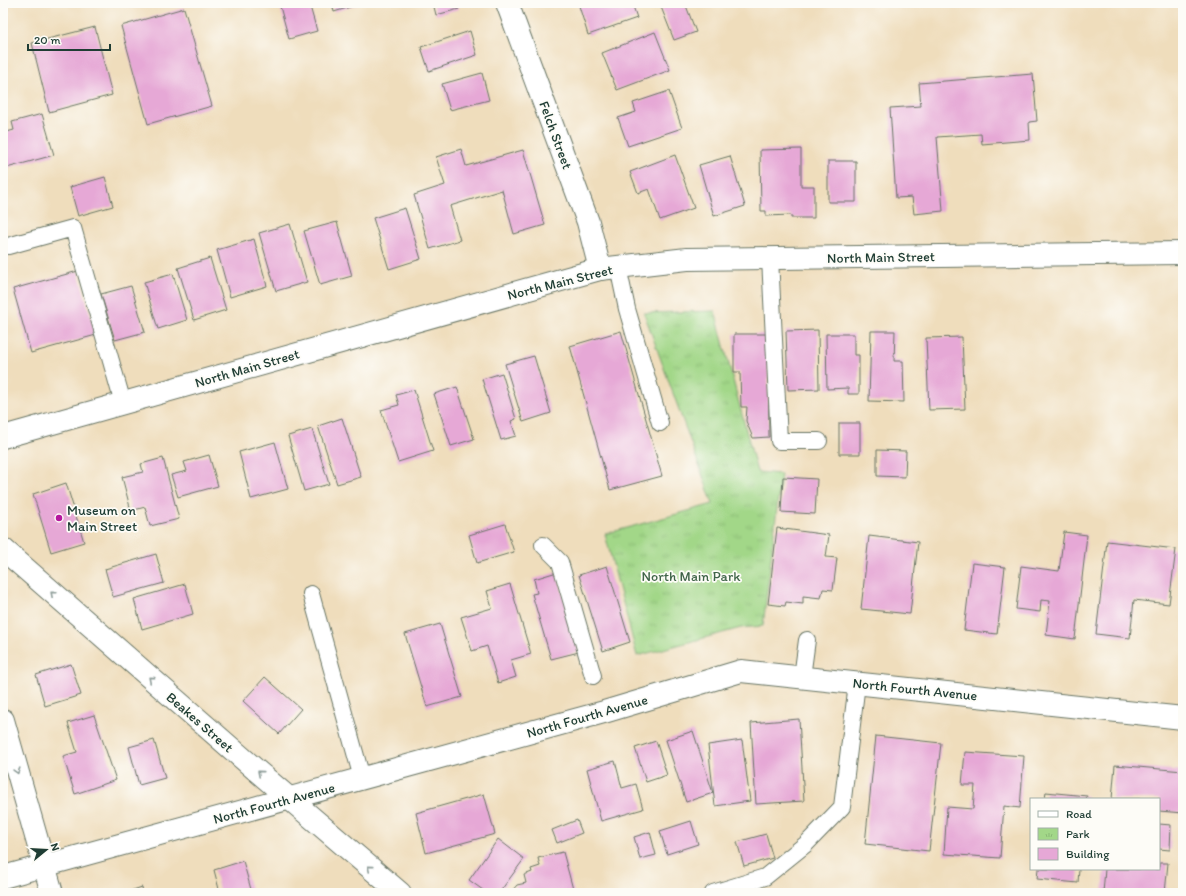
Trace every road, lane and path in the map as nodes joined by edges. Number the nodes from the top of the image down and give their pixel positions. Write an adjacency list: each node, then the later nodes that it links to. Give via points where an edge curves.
1 (507, 3): 5 (main road, Felch Street, via 588,222)
2 (8, 246): 6 (lane, via 73,228)
3 (1183, 253): 4 (main road, North Main Street)
4 (770, 258): 5 (main road, North Main Street, via 687,259); 9 (lane, via 779,441)
5 (609, 268): 6 (main road, North Main Street); 7 (lane, via 627,309)
6 (123, 403): 8 (main road, North Main Street)
7 (660, 424)
8 (3, 437)
9 (819, 441)
10 (543, 545): 14 (lane, via 560,562)
11 (3, 549): 20 (main road, Beakes Street, one-way to 11)
12 (311, 594): 19 (lane)
13 (807, 640): 15 (lane)
14 (594, 676)
15 (802, 677): 16 (main road, North Fourth Avenue); 19 (main road, North Fourth Avenue, via 741,671 667,694)
16 (857, 683): 17 (main road, North Fourth Avenue); 25 (lane, via 842,807 806,844 765,877)
17 (1183, 718)
18 (3, 720): 21 (main road, one-way to 21)
19 (362, 778): 20 (main road, North Fourth Avenue)
20 (289, 799): 21 (main road, North Fourth Avenue); 24 (main road, Beakes Street, one-way to 20)
21 (44, 866): 22 (main road, North Fourth Avenue); 23 (main road)
22 (3, 877)
23 (52, 893)
24 (400, 893)
25 (713, 893)

